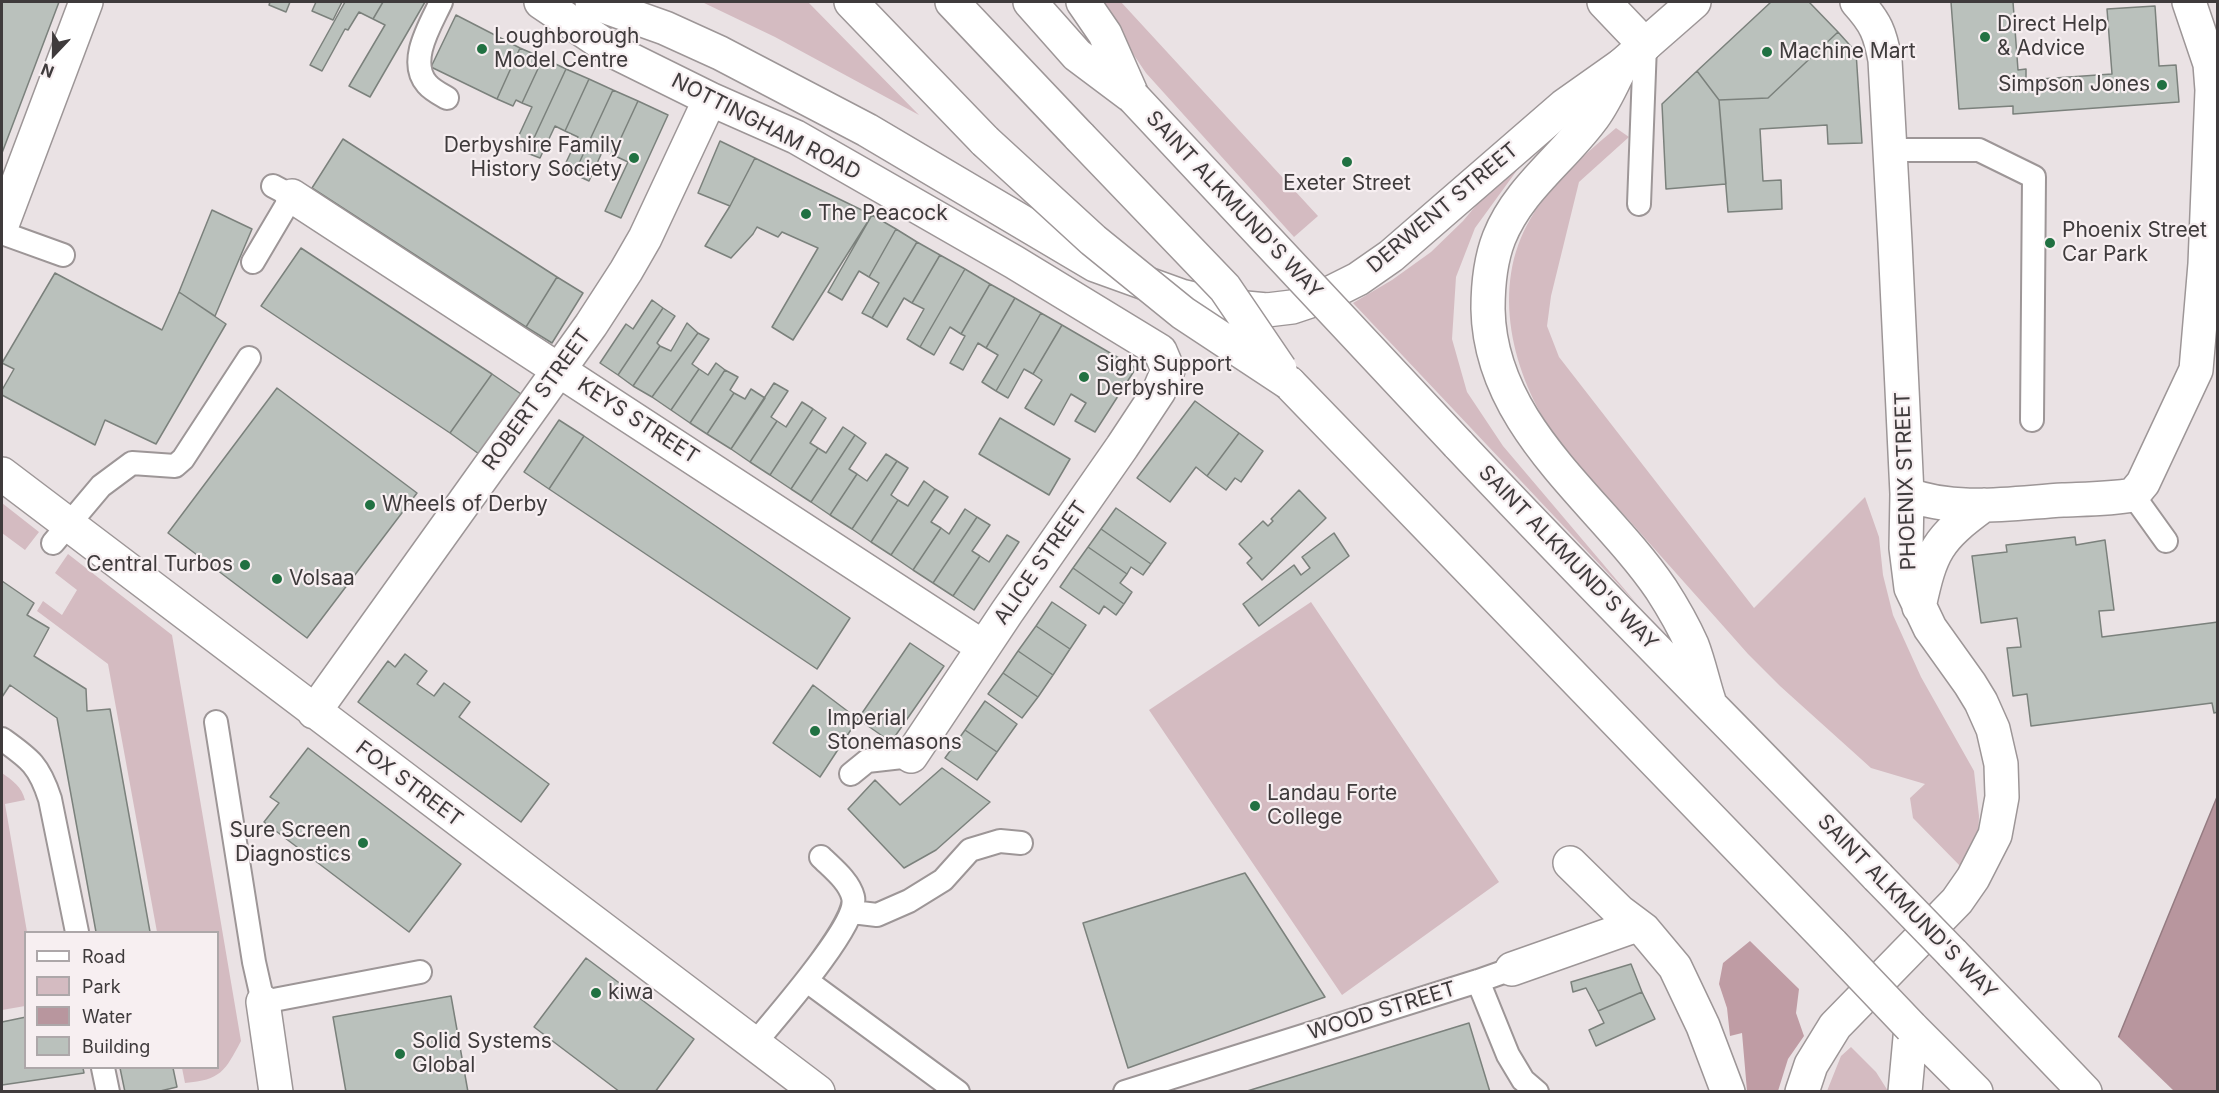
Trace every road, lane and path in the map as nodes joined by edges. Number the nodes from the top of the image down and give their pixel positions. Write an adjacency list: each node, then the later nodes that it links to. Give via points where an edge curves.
1 (86, 2): 22 (street)
2 (441, 2): 16 (lane, via 424,38 420,68 428,86)
3 (541, 2): 17 (street, NOTTINGHAM ROAD, via 615,52)
4 (592, 2): 19 (street, NOTTINGHAM ROAD, via 720,53 867,130)
5 (851, 2): 30 (street, bridge, via 985,141 1093,240 1183,313)
6 (952, 2): 30 (street, bridge, via 1225,288)
7 (1030, 2): 15 (street, via 1077,55)
8 (1083, 2): 15 (street, SAINT ALKMUND'S WAY, via 1105,34)
9 (1604, 2): 13 (street)
10 (1694, 2): 13 (street, DERWENT STREET)
11 (1857, 2): 18 (street, PHOENIX STREET, via 1880,35 1885,60)
12 (2189, 2): 14 (street)
13 (1634, 55): 19 (street, DERWENT STREET, via 1564,106 1391,256 1344,286 1292,307 1267,310 1224,306 1140,282 1095,265); 21 (lane); 40 (street, via 1592,120 1521,198 1510,216 1489,275 1488,327 1500,374 1512,400 1548,454 1661,590 1692,645)
14 (2215, 89): 26 (street)
15 (1133, 97): 40 (street, SAINT ALKMUND'S WAY, bridge, via 1530,521)
16 (447, 98)
17 (710, 99): 28 (street, ROBERT STREET, via 635,256); 29 (street, NOTTINGHAM ROAD, via 796,137 1024,268 1160,351)
18 (1889, 150): 31 (lane, via 1979,150 2034,177); 33 (street, PHOENIX STREET)
19 (963, 187)
20 (283, 191): 25 (lane); 28 (street, KEYS STREET)
21 (1639, 204)
22 (2, 225)
23 (2, 233): 24 (lane)
24 (63, 255)
25 (253, 262)
26 (2211, 265): 34 (street, via 2196,370 2143,483)
27 (249, 358): 36 (lane, via 183,459 175,466 132,463 101,486)
28 (559, 369): 39 (street, KEYS STREET); 41 (street, ROBERT STREET)
29 (1167, 370): 39 (street, ALICE STREET, via 1159,392)
30 (1289, 383): 57 (street, bridge)
31 (2032, 420)
32 (2, 474): 36 (street, FOX STREET)
33 (1907, 494): 35 (street, via 1924,501); 38 (street, PHOENIX STREET, via 1907,568)
34 (2133, 495): 35 (street); 37 (lane)
35 (1984, 505): 38 (street, via 1940,544 1928,568)
36 (60, 534): 41 (street, FOX STREET)
37 (2166, 541)
38 (1919, 608): 68 (street, PHOENIX STREET, via 1970,684 1993,729 2002,781 1997,828 1980,866 1957,901 1835,1026 1811,1065)
39 (983, 647): 44 (street, ALICE STREET)
40 (1709, 701): 60 (street, SAINT ALKMUND'S WAY, bridge)
41 (314, 712): 58 (street, FOX STREET)
42 (216, 722): 56 (lane)
43 (2, 739): 51 (lane, via 33,762 44,779)
44 (911, 756): 45 (lane, via 867,761)
45 (851, 774)
46 (1021, 843): 49 (lane, via 1000,841 970,850 943,880 909,901 877,915)
47 (821, 857): 49 (lane, via 853,897)
48 (1570, 862): 50 (street)
49 (852, 912): 54 (lane)
50 (1637, 925): 52 (street, WOOD STREET); 67 (street, via 1675,967)
51 (77, 931)
52 (1512, 969): 55 (lane, WOOD STREET)
53 (420, 972): 56 (lane)
54 (807, 981): 58 (lane); 64 (lane)
55 (1478, 981): 65 (lane, WOOD STREET); 66 (lane, via 1508,1055 1523,1080)
56 (263, 1002): 62 (street)
57 (1911, 1027): 69 (street); 70 (street)
58 (754, 1044): 63 (street, FOX STREET)
59 (103, 1069): 61 (lane)
60 (2079, 1086)
61 (108, 1092)
62 (276, 1092)
63 (818, 1092)
64 (958, 1092)
65 (1125, 1092)
66 (1537, 1092)
67 (1728, 1092)
68 (1802, 1092)
69 (1905, 1092)
70 (1976, 1092)

